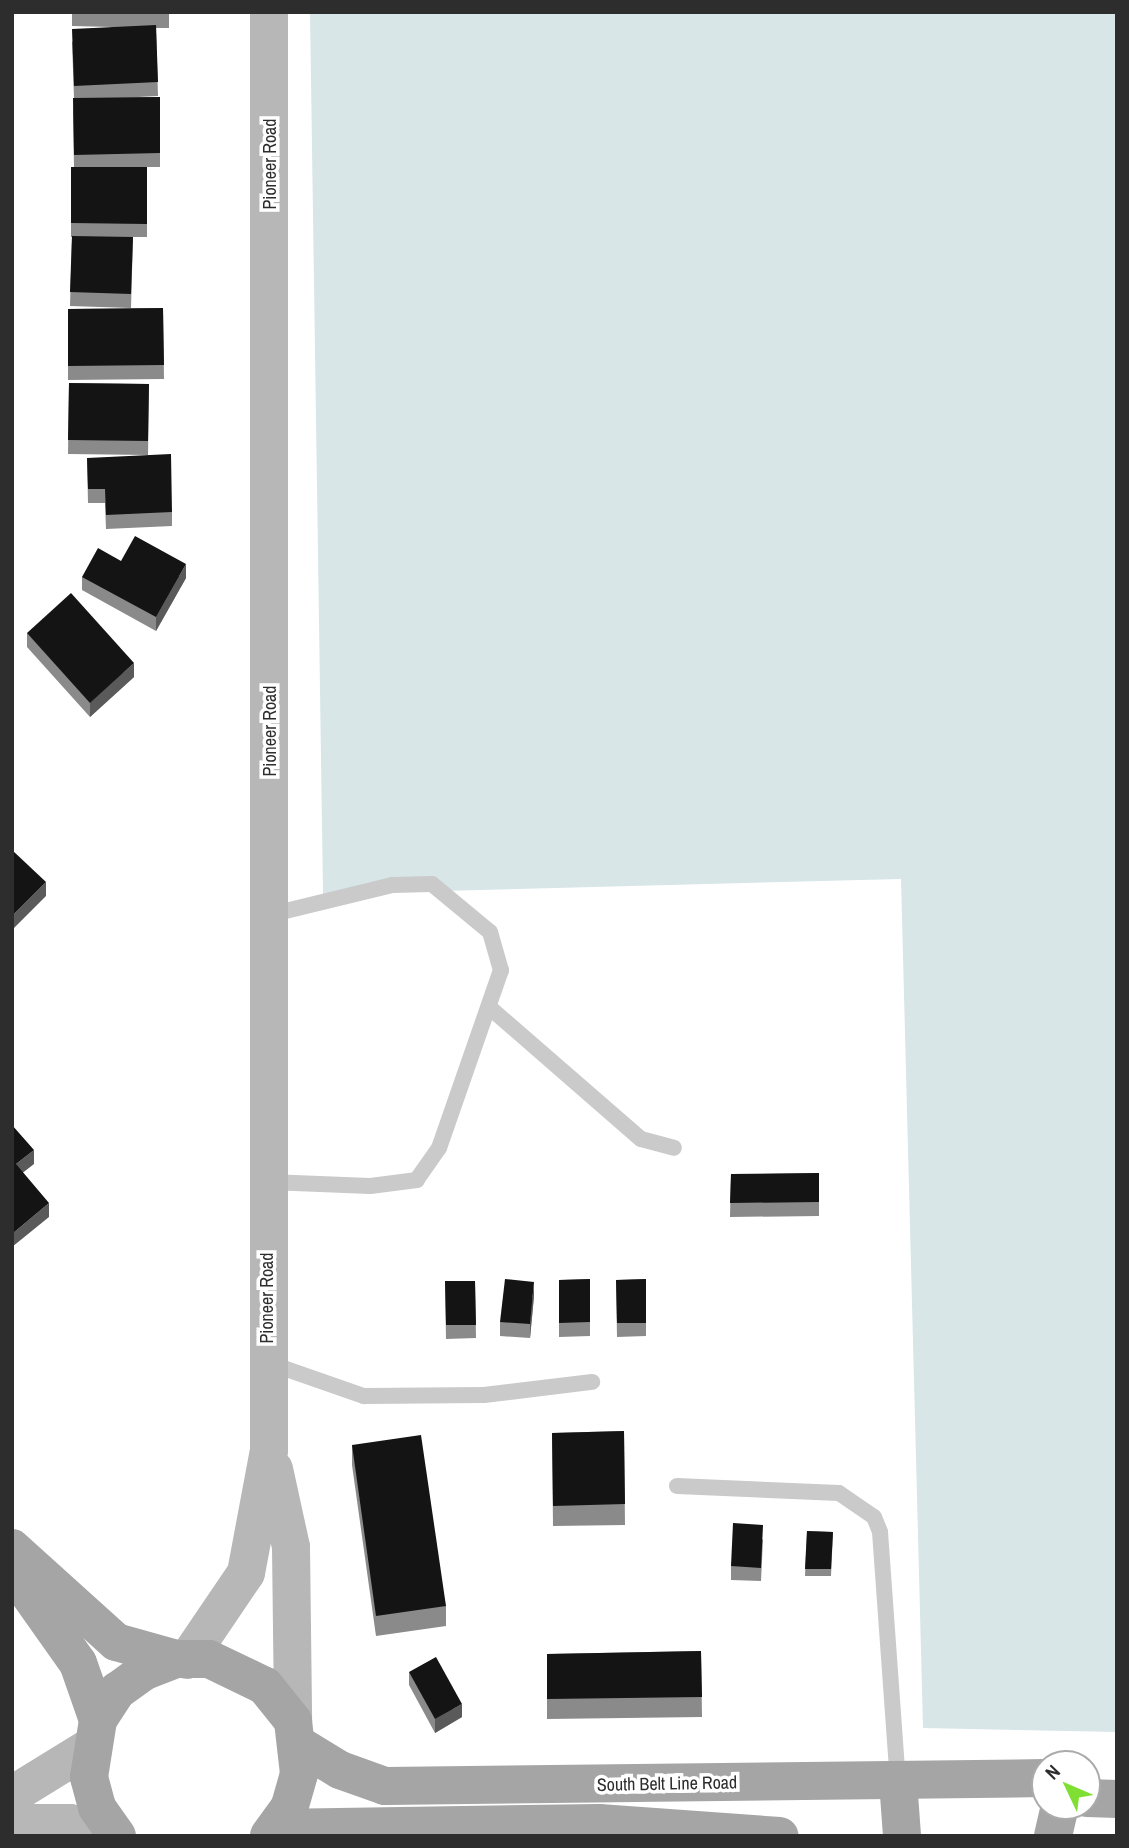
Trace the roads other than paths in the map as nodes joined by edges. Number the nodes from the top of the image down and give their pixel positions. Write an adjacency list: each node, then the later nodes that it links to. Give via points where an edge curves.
1 (269, 12): 2 (main road, Pioneer Road)
2 (269, 915): 3 (lane, via 392,885 432,884 490,932 502,970); 5 (main road, Pioneer Road)
3 (489, 1007): 4 (lane, via 641,1139); 5 (lane, via 439,1148 417,1180 370,1186)
4 (674, 1148)
5 (268, 1182): 6 (main road, Pioneer Road)
6 (267, 1362): 7 (lane, via 364,1396 484,1395); 8 (main road, Pioneer Road)
7 (592, 1382)
8 (269, 1450): 12 (main road, Pioneer Road, via 246,1573); 14 (main road, Pioneer Road, via 291,1547)
9 (677, 1486): 16 (lane, via 839,1493 874,1517 880,1532)
10 (12, 1548): 12 (main road, via 116,1643)
11 (12, 1569): 13 (main road, via 78,1664)
12 (182, 1660): 13 (main road, via 126,1684); 14 (main road, South Belt Line Road, via 239,1668 265,1686)
13 (94, 1733): 17 (main road); 22 (main road, via 97,1807)
14 (296, 1733): 16 (main road, South Belt Line Road, via 340,1770 385,1786); 21 (main road, via 299,1774)
15 (1031, 1778): 16 (main road, South Belt Line Road)
16 (898, 1781): 24 (main road)
17 (12, 1795)
18 (12, 1824): 22 (main road, via 69,1823)
19 (438, 1829): 20 (main road); 21 (main road)
20 (648, 1831): 23 (main road)
21 (272, 1832)
22 (115, 1834)
23 (780, 1836)
24 (902, 1836)

